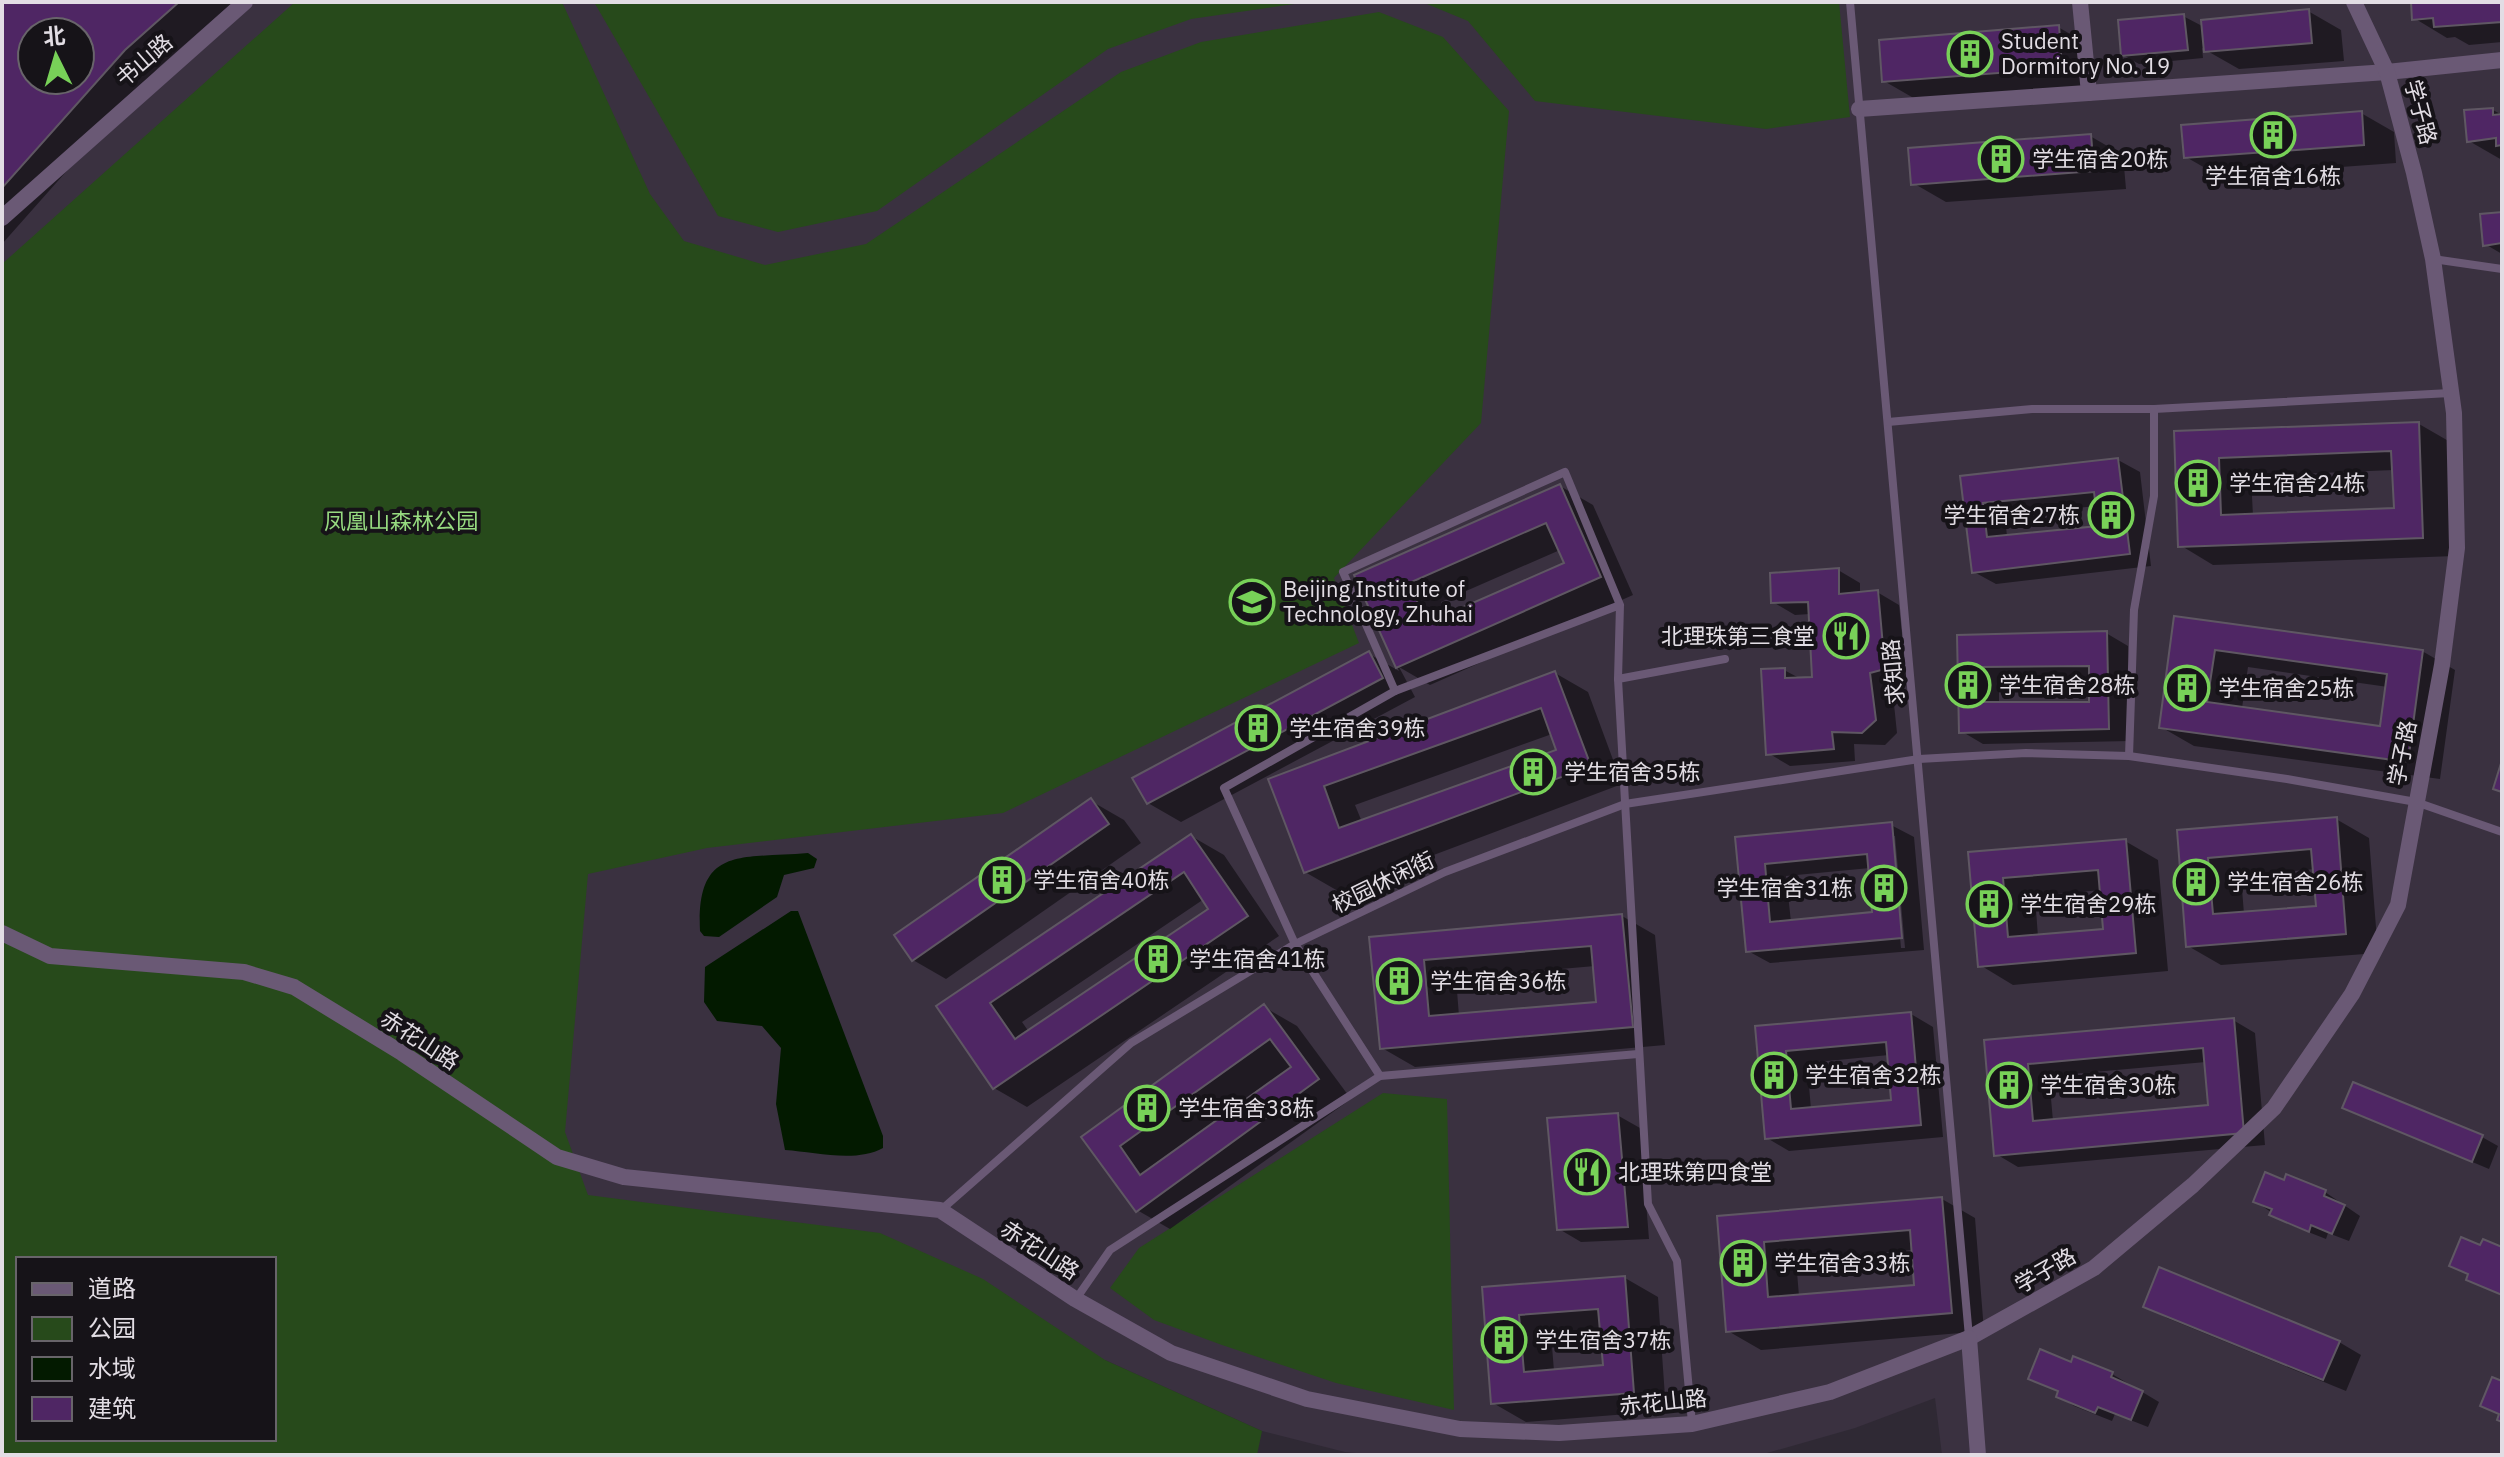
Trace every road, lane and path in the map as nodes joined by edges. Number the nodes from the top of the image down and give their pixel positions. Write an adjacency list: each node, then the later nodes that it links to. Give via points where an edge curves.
1 (245, 2): 9 (street, 书山路)
2 (1850, 2): 8 (lane, 求知路)
3 (2080, 2): 7 (street)
4 (2354, 2): 6 (street, 学子路)
5 (2502, 60): 6 (street)
6 (2387, 72): 7 (street); 10 (street, 学子路)
7 (2089, 93): 8 (street)
8 (1859, 109): 14 (lane, 求知路)
9 (2, 218)
10 (2433, 259): 11 (lane); 12 (street, 学子路)
11 (2502, 269)
12 (2452, 392): 13 (lane); 21 (street, 学子路, via 2457,548)
13 (2154, 409): 14 (lane, via 2032,409); 19 (lane, via 2154,496 2134,610)
14 (1888, 422): 20 (lane, 求知路)
15 (1620, 605): 17 (lane); 18 (lane); 18 (lane, via 1565,472 1343,572)
16 (1725, 659): 17 (lane)
17 (1618, 679): 22 (lane)
18 (1395, 691): 25 (lane, via 1224,788)
19 (2129, 756): 20 (lane, 校园休闲街, via 2026,753); 21 (lane, 校园休闲街)
20 (1919, 759): 22 (lane, 校园休闲街); 30 (lane, 求知路)
21 (2416, 802): 23 (lane, 校园休闲街); 30 (street, 学子路, via 2398,905 2352,994 2274,1108 2094,1268)
22 (1625, 804): 25 (lane, 校园休闲街, via 1445,872); 26 (lane)
23 (2502, 832)
24 (2, 933): 28 (street, 赤花山路, via 50,956 244,972 294,987 557,1157 624,1177)
25 (1295, 944): 27 (lane); 28 (lane, 校园休闲街, via 1131,1043)
26 (1638, 1054): 27 (lane); 31 (lane, via 1648,1204 1677,1261)
27 (1380, 1076): 29 (lane, via 1110,1250)
28 (940, 1210): 29 (street, 赤花山路)
29 (1075, 1299): 31 (street, 赤花山路, via 1171,1353 1307,1399 1460,1429 1559,1433)
30 (1969, 1338): 31 (street, 赤花山路, via 1830,1392); 32 (street)
31 (1692, 1424)
32 (1978, 1455)

